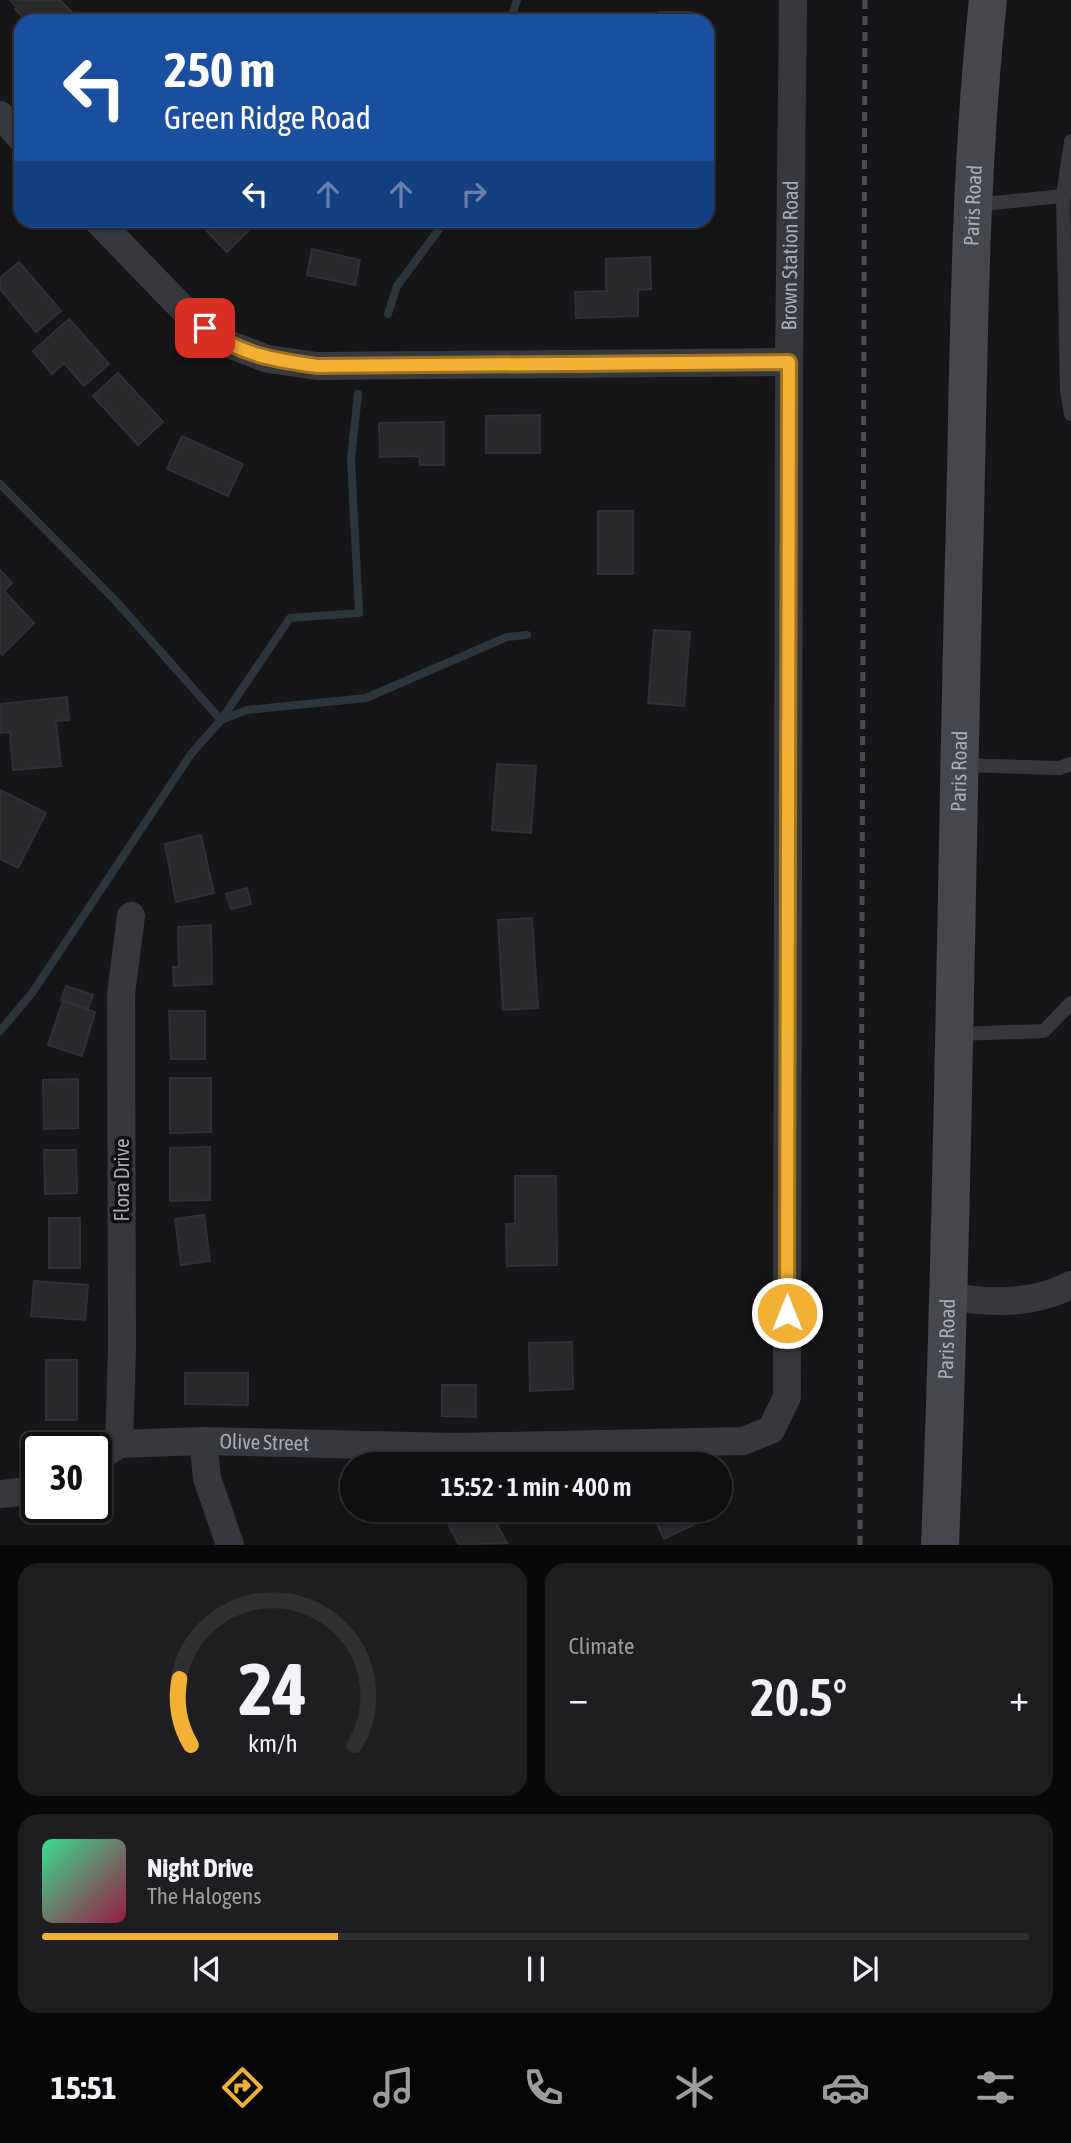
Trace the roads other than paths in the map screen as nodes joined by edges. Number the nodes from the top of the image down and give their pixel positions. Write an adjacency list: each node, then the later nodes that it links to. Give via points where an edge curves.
1 (793, 0): 11 (street, Brown Station Road)
2 (988, 0): 7 (main road, Paris Road)
3 (0, 115): 4 (street)
4 (14, 130)
5 (1071, 141): 6 (lane)
6 (1067, 194): 7 (lane); 9 (lane)
7 (973, 205): 14 (main road, Paris Road)
8 (105, 228): 11 (street, via 187,313 223,342 268,359 317,366)
9 (1068, 277): 10 (lane)
10 (1068, 353): 12 (lane, via 1066,391)
11 (789, 362): 20 (street, Brown Station Road, via 787,1396)
12 (1071, 414)
13 (1071, 764): 14 (lane, via 1059,768)
14 (959, 765): 17 (main road, Paris Road)
15 (131, 916): 21 (street, Flora Drive, via 121,994 122,1349)
16 (1071, 1003): 17 (lane, via 1044,1031)
17 (953, 1034): 19 (main road, Paris Road)
18 (1071, 1285): 19 (street, via 1034,1298 993,1303)
19 (950, 1297): 27 (main road, Paris Road)
20 (771, 1430): 22 (street, Olive Street, via 743,1441 455,1447)
21 (111, 1432)
22 (203, 1441): 23 (street, Olive Street); 26 (street, via 207,1479)
23 (112, 1452)
24 (21, 1492): 25 (street)
25 (0, 1494)
26 (230, 1545)
27 (940, 1545)

